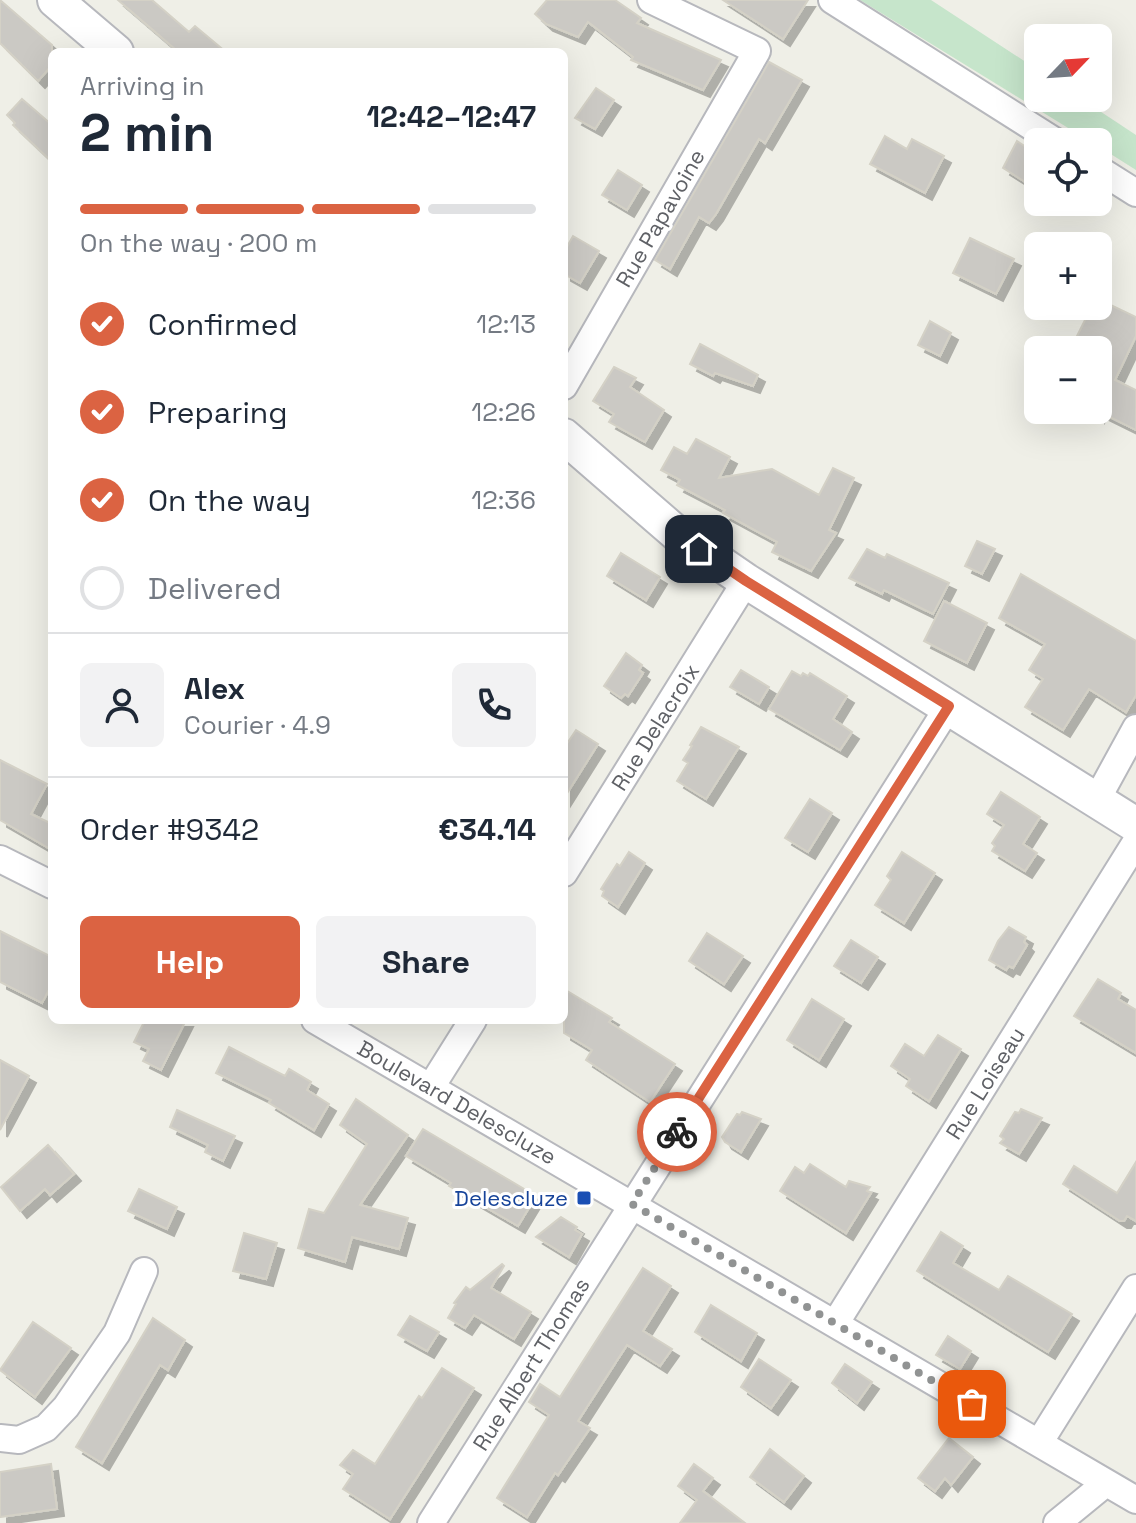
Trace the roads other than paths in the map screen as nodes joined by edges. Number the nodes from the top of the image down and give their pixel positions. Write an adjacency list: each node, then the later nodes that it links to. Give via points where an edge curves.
1 (55, 0): 4 (street)
2 (651, 0): 8 (street, Rue Papavoine, via 757,51)
3 (832, 0): 5 (street)
4 (111, 48)
5 (1034, 128)
6 (1112, 178): 7 (street)
7 (1136, 193)
8 (568, 379)
9 (568, 439): 10 (street, via 676,533)
10 (746, 581): 11 (street); 17 (street, Rue Delacroix)
11 (949, 706): 13 (street); 22 (street, Rue Albert Thomas)
12 (1136, 728): 13 (street)
13 (1096, 801): 14 (street)
14 (1136, 825)
15 (1136, 842): 25 (street, Rue Loiseau)
16 (0, 859): 18 (street)
17 (568, 867)
18 (48, 883)
19 (322, 1024): 21 (street, Boulevard Delescluze)
20 (470, 1024): 21 (street)
21 (431, 1087): 22 (street, Boulevard Delescluze)
22 (632, 1204): 25 (street, Boulevard Delescluze); 30 (street, Rue Albert Thomas)
23 (144, 1271): 26 (street, via 117,1333 66,1407 46,1428 19,1440)
24 (1136, 1288): 27 (street)
25 (835, 1324): 27 (street, Boulevard Delescluze)
26 (0, 1438)
27 (1039, 1443): 28 (street, Boulevard Delescluze)
28 (1106, 1483): 29 (street, Boulevard Delescluze); 31 (street)
29 (1136, 1500)
30 (431, 1523)
31 (1057, 1523)

